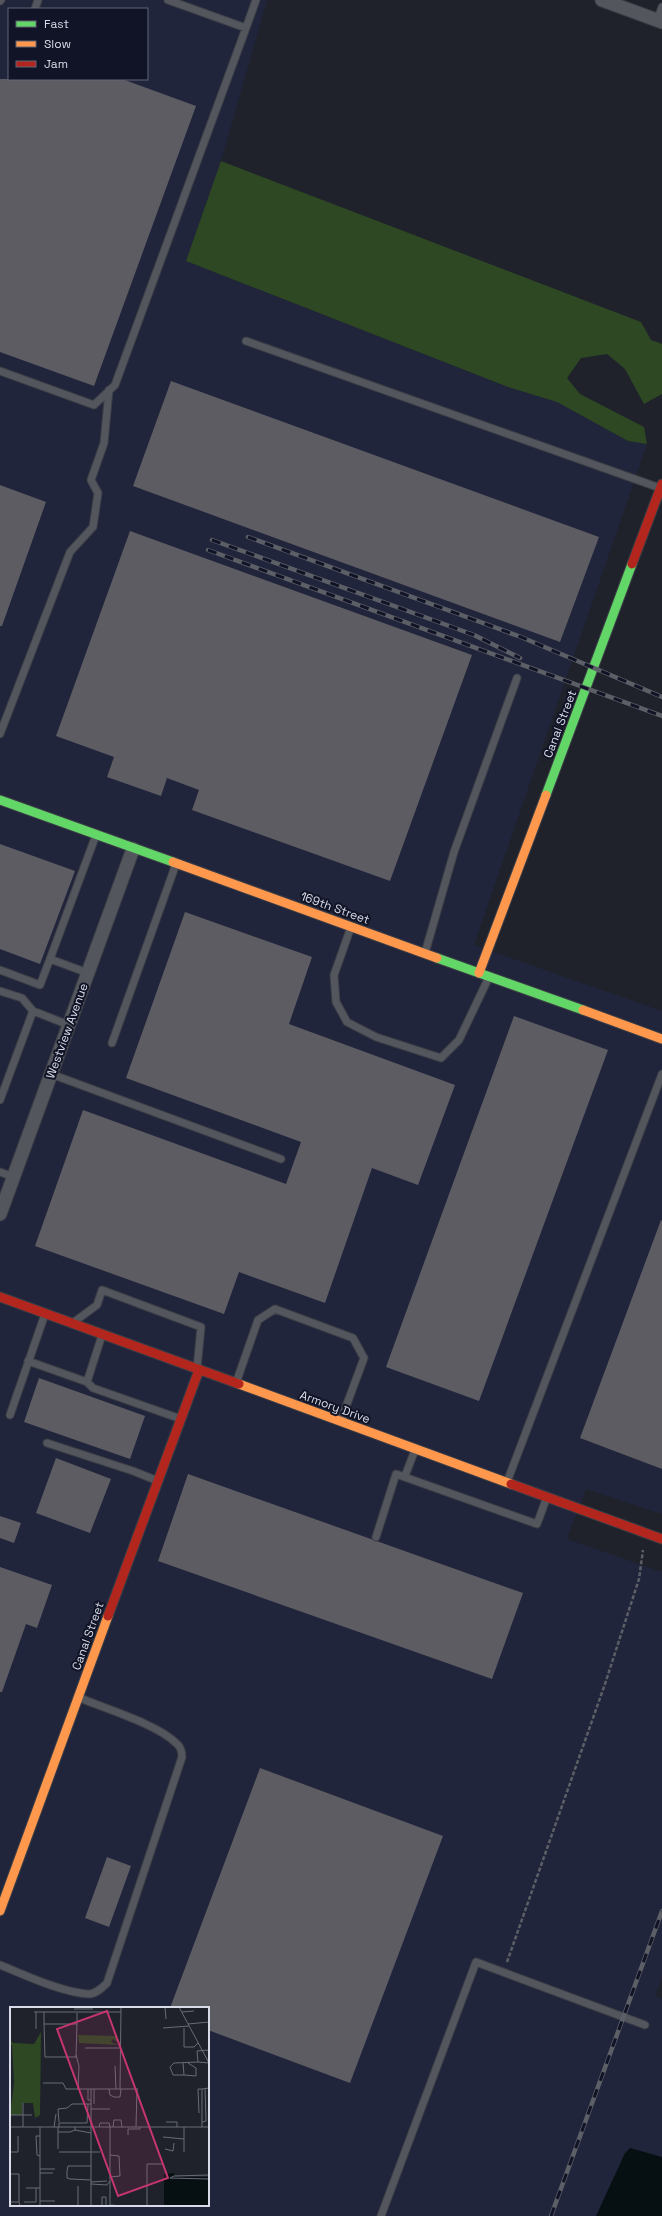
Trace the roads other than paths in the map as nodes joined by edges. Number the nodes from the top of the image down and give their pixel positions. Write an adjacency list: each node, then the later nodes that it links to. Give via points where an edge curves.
1 (168, 0): 6 (lane)
2 (256, 0): 6 (lane)
3 (602, 0): 5 (street)
4 (662, 6): 5 (lane)
5 (660, 21)
6 (246, 28): 9 (lane, via 115,385)
7 (246, 341): 10 (lane)
8 (0, 371): 9 (lane, via 94,405)
9 (110, 390): 12 (lane, via 104,443 91,480 98,493 92,527 70,552)
10 (661, 486): 22 (street, Canal Street)
11 (517, 678): 18 (lane, via 454,852)
12 (0, 734)
13 (0, 800): 14 (street, 169th Street)
14 (96, 835): 15 (street, 169th Street); 19 (lane)
15 (133, 848): 16 (street, 169th Street); 21 (street, Westview Avenue)
16 (176, 864): 17 (street, 169th Street); 28 (lane)
17 (351, 926): 18 (street, 169th Street); 23 (lane, via 334,975 336,1002 347,1022 376,1037 441,1058 459,1040)
18 (425, 953): 22 (street, 169th Street)
19 (50, 959): 20 (lane, via 40,985); 21 (lane)
20 (0, 970)
21 (88, 972): 26 (street, Westview Avenue)
22 (479, 972): 23 (street, 169th Street)
23 (490, 976): 27 (street, 169th Street)
24 (0, 991): 25 (lane, via 22,998)
25 (33, 1011): 26 (lane); 31 (lane)
26 (69, 1025): 29 (street, Westview Avenue)
27 (662, 1039)
28 (112, 1043)
29 (51, 1074): 32 (lane); 34 (street, Westview Avenue)
30 (662, 1074): 51 (lane)
31 (0, 1100)
32 (281, 1159)
33 (0, 1172): 34 (lane)
34 (14, 1177): 35 (street, Westview Avenue)
35 (0, 1214)
36 (0, 1297): 37 (street, Armory Drive)
37 (45, 1314): 38 (street, Armory Drive); 40 (lane)
38 (72, 1324): 39 (street, Armory Drive); 41 (lane, via 97,1305 102,1290 201,1327)
39 (102, 1335): 41 (street, Armory Drive); 42 (lane)
40 (28, 1361): 42 (lane); 44 (lane)
41 (198, 1370): 43 (street, Armory Drive); 45 (street, Canal Street)
42 (87, 1382): 45 (lane, via 93,1388)
43 (236, 1384): 46 (street, Armory Drive); 46 (lane, via 258,1320 275,1309 353,1338 364,1358)
44 (10, 1415)
45 (181, 1419): 50 (street, Canal Street)
46 (341, 1422): 48 (street, Armory Drive)
47 (47, 1444): 50 (lane, via 133,1471)
48 (415, 1449): 49 (lane); 51 (street, Armory Drive)
49 (405, 1476): 52 (lane, via 537,1524); 53 (lane, via 396,1474)
50 (158, 1482): 55 (street, Canal Street)
51 (507, 1483): 52 (street, Armory Drive)
52 (546, 1497): 54 (street, Armory Drive)
53 (376, 1537)
54 (662, 1539)
55 (78, 1697): 56 (street, Canal Street); 57 (lane, via 153,1728 176,1742 182,1757 107,1983 89,1994 58,1987)
56 (0, 1911)
57 (0, 1966)
58 (645, 2024): 59 (lane, via 476,1962)
59 (381, 2216)

